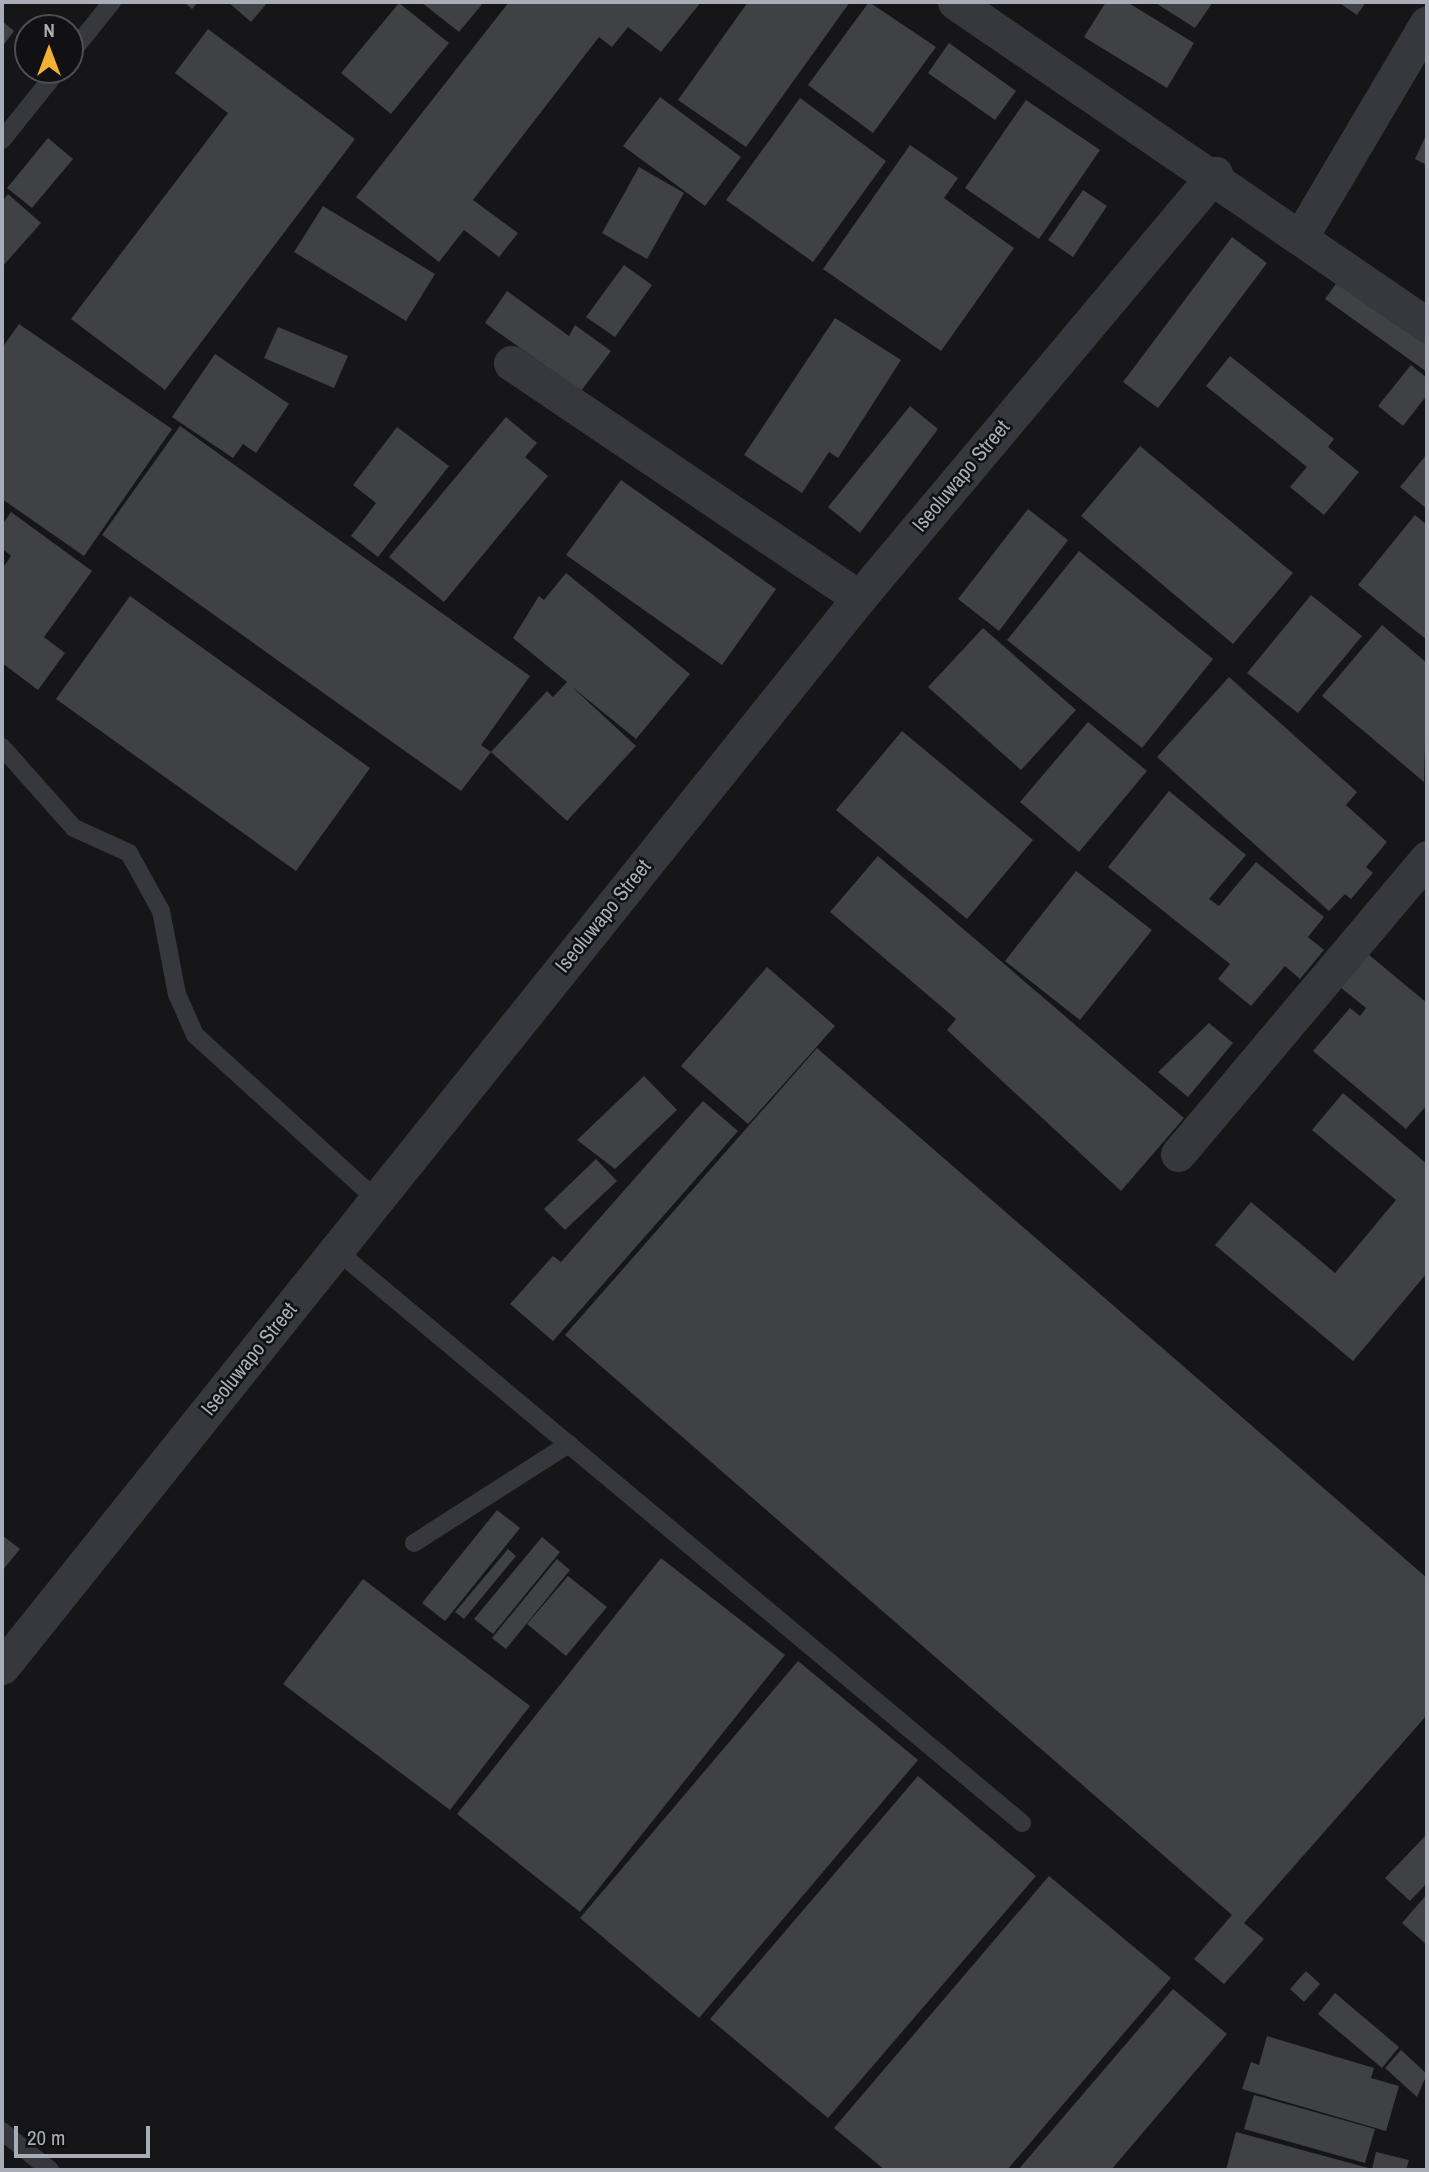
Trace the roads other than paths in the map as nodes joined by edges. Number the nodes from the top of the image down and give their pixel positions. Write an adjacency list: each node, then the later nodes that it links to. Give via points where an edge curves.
1 (112, 2): 4 (lane)
2 (955, 2): 7 (street)
3 (1427, 23): 8 (street)
4 (84, 37)
5 (47, 84): 6 (lane)
6 (2, 140)
7 (1215, 174): 8 (street); 11 (street, Iseoluwapo Street)
8 (1301, 236): 9 (street)
9 (1427, 324)
10 (511, 363): 11 (street)
11 (859, 598): 15 (street, Iseoluwapo Street)
12 (6, 755): 15 (lane, via 74,828 129,853 161,911 177,994 195,1035)
13 (1427, 858): 14 (street)
14 (1178, 1154)
15 (376, 1199): 16 (street, Iseoluwapo Street)
16 (336, 1250): 17 (lane); 19 (street, Iseoluwapo Street)
17 (569, 1444): 18 (lane); 20 (lane)
18 (414, 1543)
19 (2, 1667)
20 (1022, 1823)
21 (2, 2130): 22 (lane)
22 (50, 2170)

